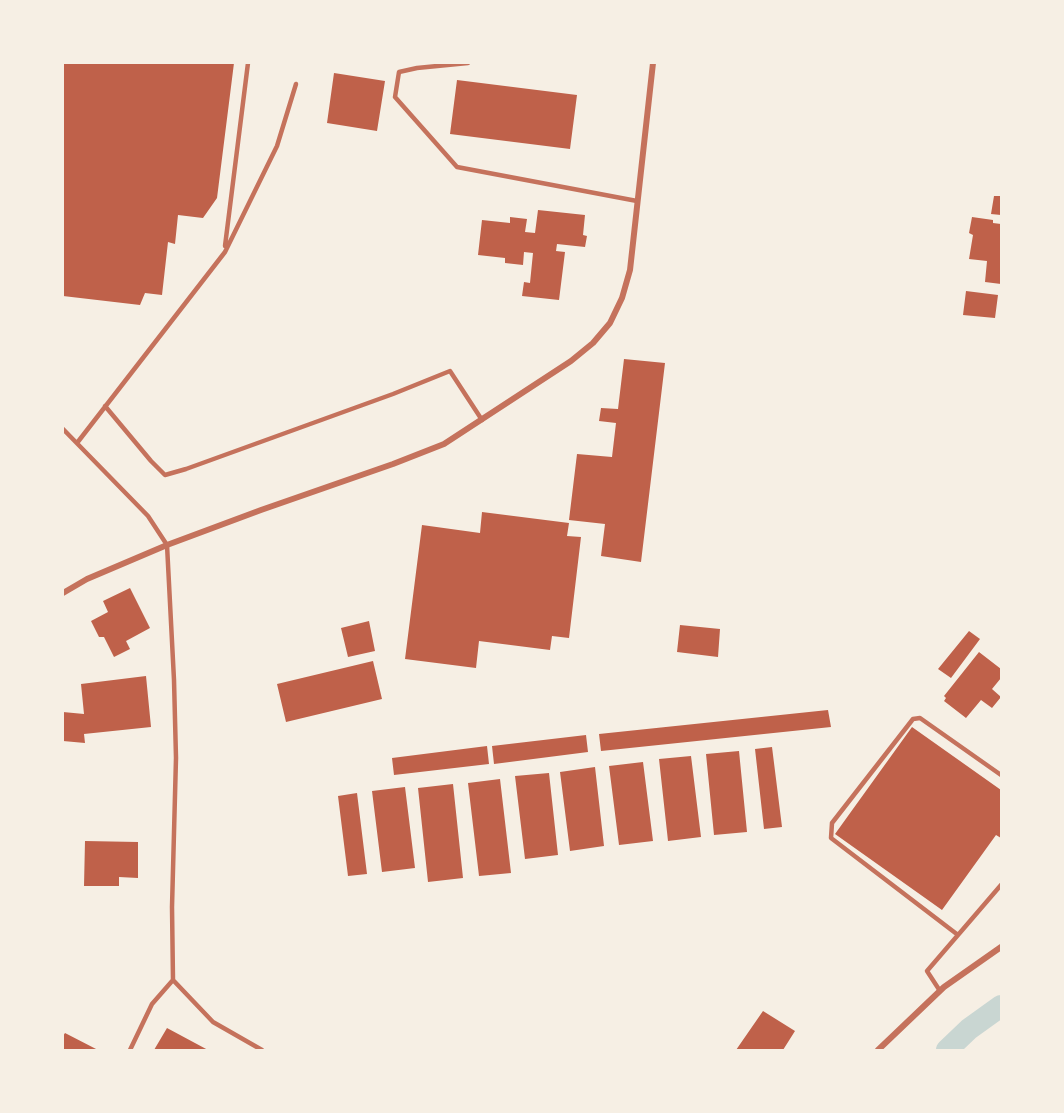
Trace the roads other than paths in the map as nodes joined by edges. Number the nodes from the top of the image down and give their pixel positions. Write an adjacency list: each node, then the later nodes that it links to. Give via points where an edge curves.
1 (248, 63): 6 (lane)
2 (468, 63): 5 (lane, via 399,72 395,97 457,167)
3 (652, 63): 5 (street)
4 (296, 84): 6 (lane, via 277,146)
5 (638, 201): 8 (street, via 630,270 610,323 571,361)
6 (225, 252): 7 (lane)
7 (105, 406): 8 (lane, via 165,475 450,371); 10 (lane)
8 (482, 420): 11 (street, via 444,444)
9 (63, 429): 10 (lane)
10 (76, 443): 11 (lane, via 148,516)
11 (167, 545): 12 (street); 17 (lane, via 176,758)
12 (63, 593)
13 (1001, 775): 15 (lane, via 920,718 913,719 832,823 831,838)
14 (1001, 885): 15 (lane)
15 (958, 935): 18 (lane, via 927,971)
16 (1001, 947): 18 (street)
17 (173, 980): 19 (lane, via 152,1004); 20 (lane, via 213,1022)
18 (940, 991): 21 (street)
19 (130, 1050)
20 (262, 1050)
21 (878, 1050)

